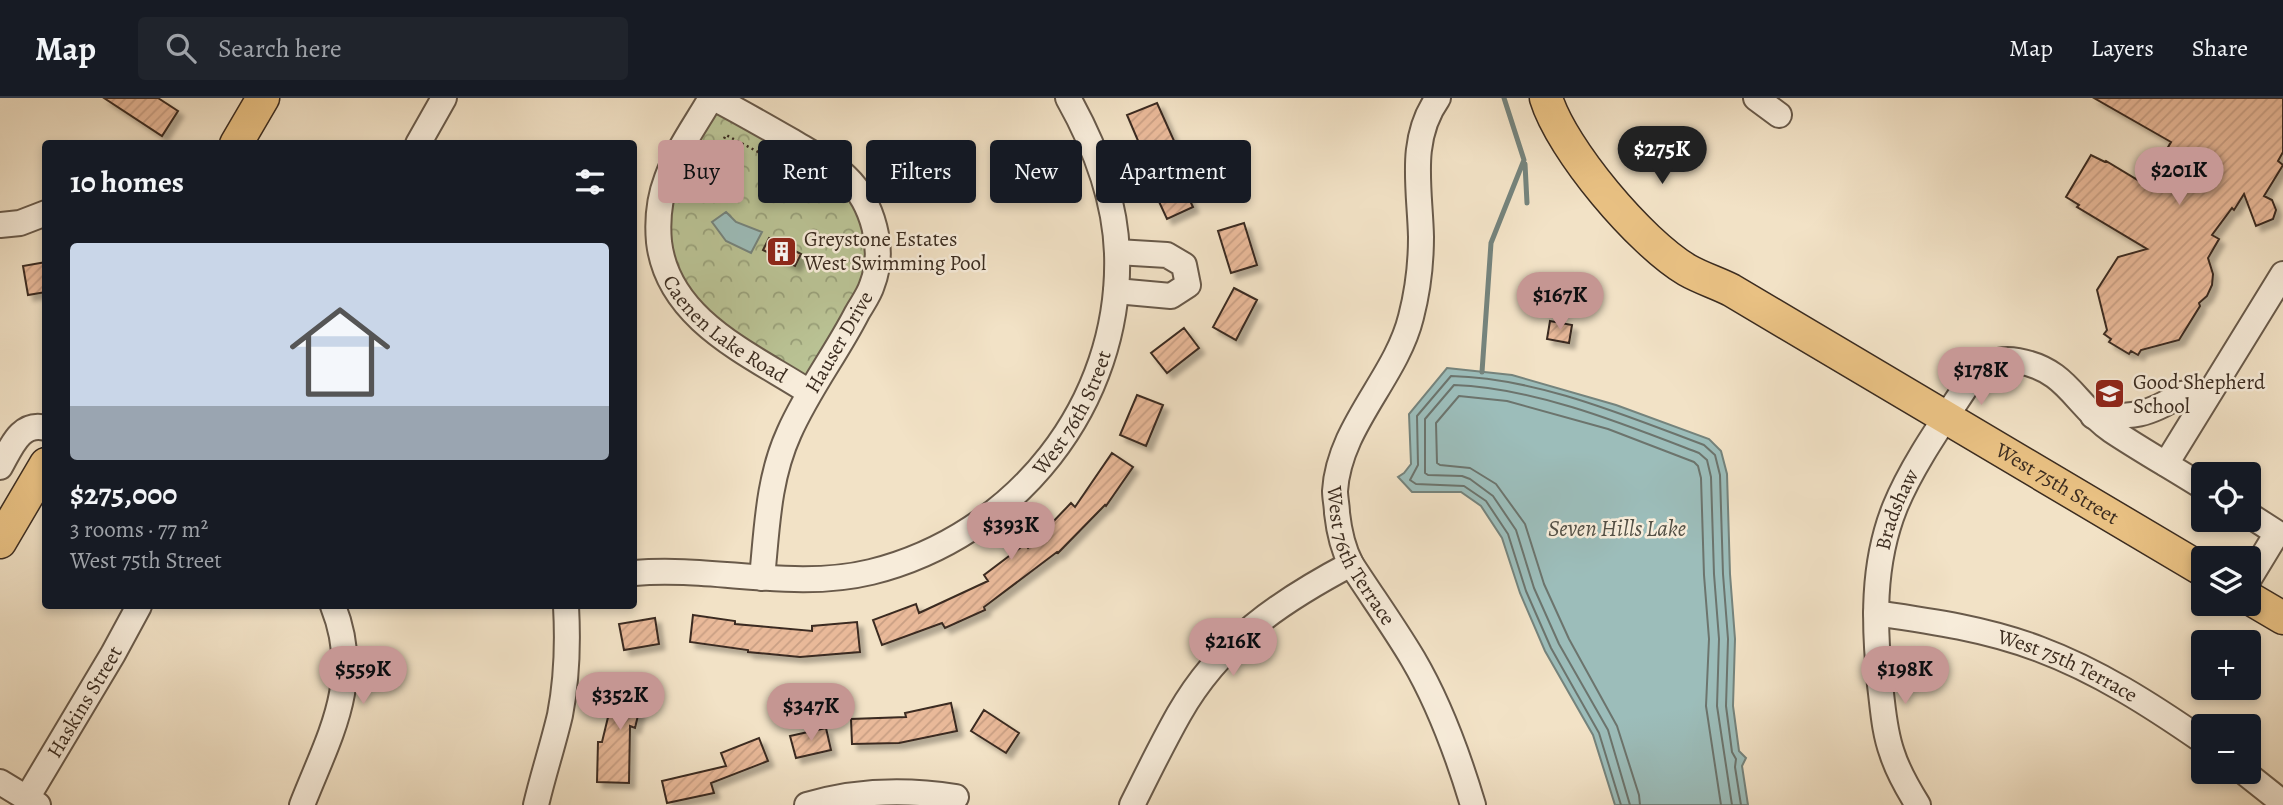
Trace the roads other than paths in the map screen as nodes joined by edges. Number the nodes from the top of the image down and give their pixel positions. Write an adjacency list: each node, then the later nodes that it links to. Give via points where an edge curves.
1 (263, 98): 10 (main road)
2 (444, 98): 11 (street)
3 (713, 98): 18 (street, Caenen Lake Road, via 677,156 660,198 661,253 669,278 683,302 710,330); 18 (street, Hauser Drive, via 836,168 859,191 871,214 877,253 872,285)
4 (1068, 98): 14 (street, via 1107,188)
5 (1438, 98): 31 (street, West 76th Terrace, via 1422,128 1417,152 1421,264 1410,321 1343,454 1335,491 1339,531)
6 (1546, 98): 16 (main road, West 75th Street, via 1575,153 1627,218 1686,269)
7 (1567, 98): 16 (main road, West 75th Street, via 1607,165)
8 (1756, 98): 9 (street)
9 (1779, 115)
10 (238, 140)
11 (420, 140)
12 (42, 215): 13 (street)
13 (0, 225)
14 (1117, 252): 17 (street); 17 (street, via 1167,255 1184,265 1188,285 1171,296)
15 (2283, 274): 19 (street)
16 (1731, 290): 21 (main road, West 75th Street)
17 (1116, 291): 33 (street, West 76th Street, via 1107,345 1082,408 1048,459 1008,502 933,550 872,572 828,579)
18 (809, 392): 33 (street, Hauser Drive, via 778,461)
19 (2192, 400): 20 (street, via 2119,417); 23 (street)
20 (2093, 416): 21 (street, Bradshaw, via 2053,373 2034,363 1994,360 1971,379); 23 (street, Bradshaw)
21 (1947, 417): 30 (main road, West 75th Street); 38 (street, Bradshaw, via 1910,478 1885,536)
22 (42, 427): 24 (street, via 22,431)
23 (2166, 464): 26 (street, Bradshaw)
24 (0, 467)
25 (42, 471): 28 (main road)
26 (2191, 480)
27 (2261, 523): 29 (street, via 2277,533)
28 (0, 542)
29 (2261, 559)
30 (2191, 563)
31 (1350, 564): 49 (street, via 1279,605 1235,641 1180,713); 50 (street, West 76th Terrace, via 1413,659 1436,704)
32 (637, 573): 33 (street, West 76th Street)
33 (762, 578)
34 (2261, 604): 39 (main road)
35 (137, 609): 44 (street, Haskins Street)
36 (334, 609): 46 (street, via 345,653 345,683)
37 (566, 609): 47 (street, via 560,713)
38 (1876, 613): 40 (street, West 75th Terrace, via 1976,630 2037,648 2118,686); 51 (street, via 1885,730 1905,785)
39 (2283, 618)
40 (2191, 733)
41 (0, 782): 44 (street)
42 (2259, 784): 45 (street)
43 (957, 797): 48 (street, via 866,792)
44 (32, 802)
45 (2283, 803)
46 (302, 805)
47 (536, 805)
48 (807, 805)
49 (1132, 805)
50 (1473, 805)
51 (1918, 805)

